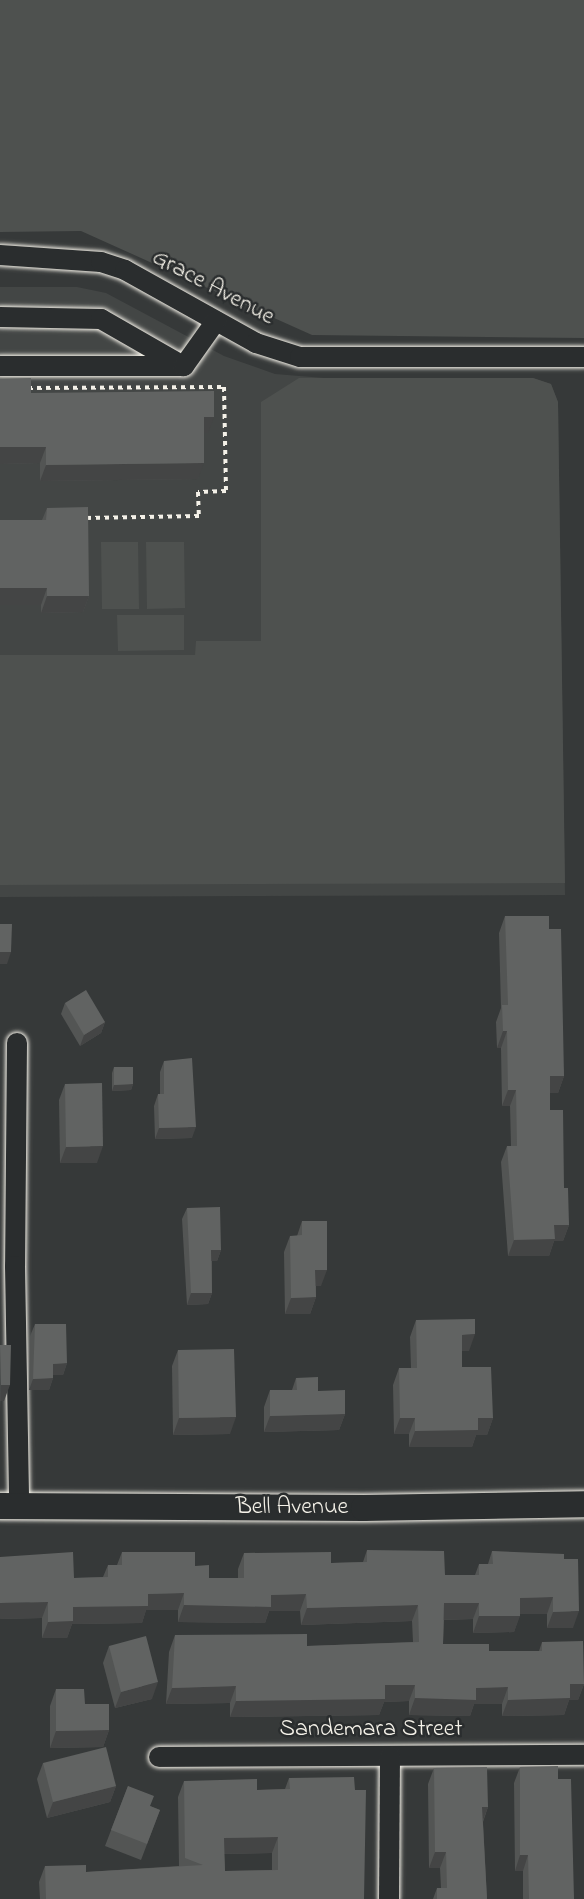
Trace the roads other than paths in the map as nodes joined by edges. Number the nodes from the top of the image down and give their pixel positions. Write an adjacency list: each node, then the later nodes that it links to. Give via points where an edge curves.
1 (0, 255): 3 (street, Grace Avenue, via 101,262 125,270)
2 (0, 317): 6 (street, via 101,319)
3 (216, 321): 4 (street, Grace Avenue, via 256,343 300,357); 6 (street)
4 (584, 357)
5 (0, 366): 6 (street)
6 (184, 366)
7 (17, 1043): 9 (street)
8 (584, 1504): 9 (main road, Bell Avenue, via 364,1508)
9 (10, 1506)
10 (390, 1755): 11 (street, Sandemara Street); 12 (street, Sandemara Street); 13 (street)
11 (584, 1755)
12 (159, 1757)
13 (389, 1899)

